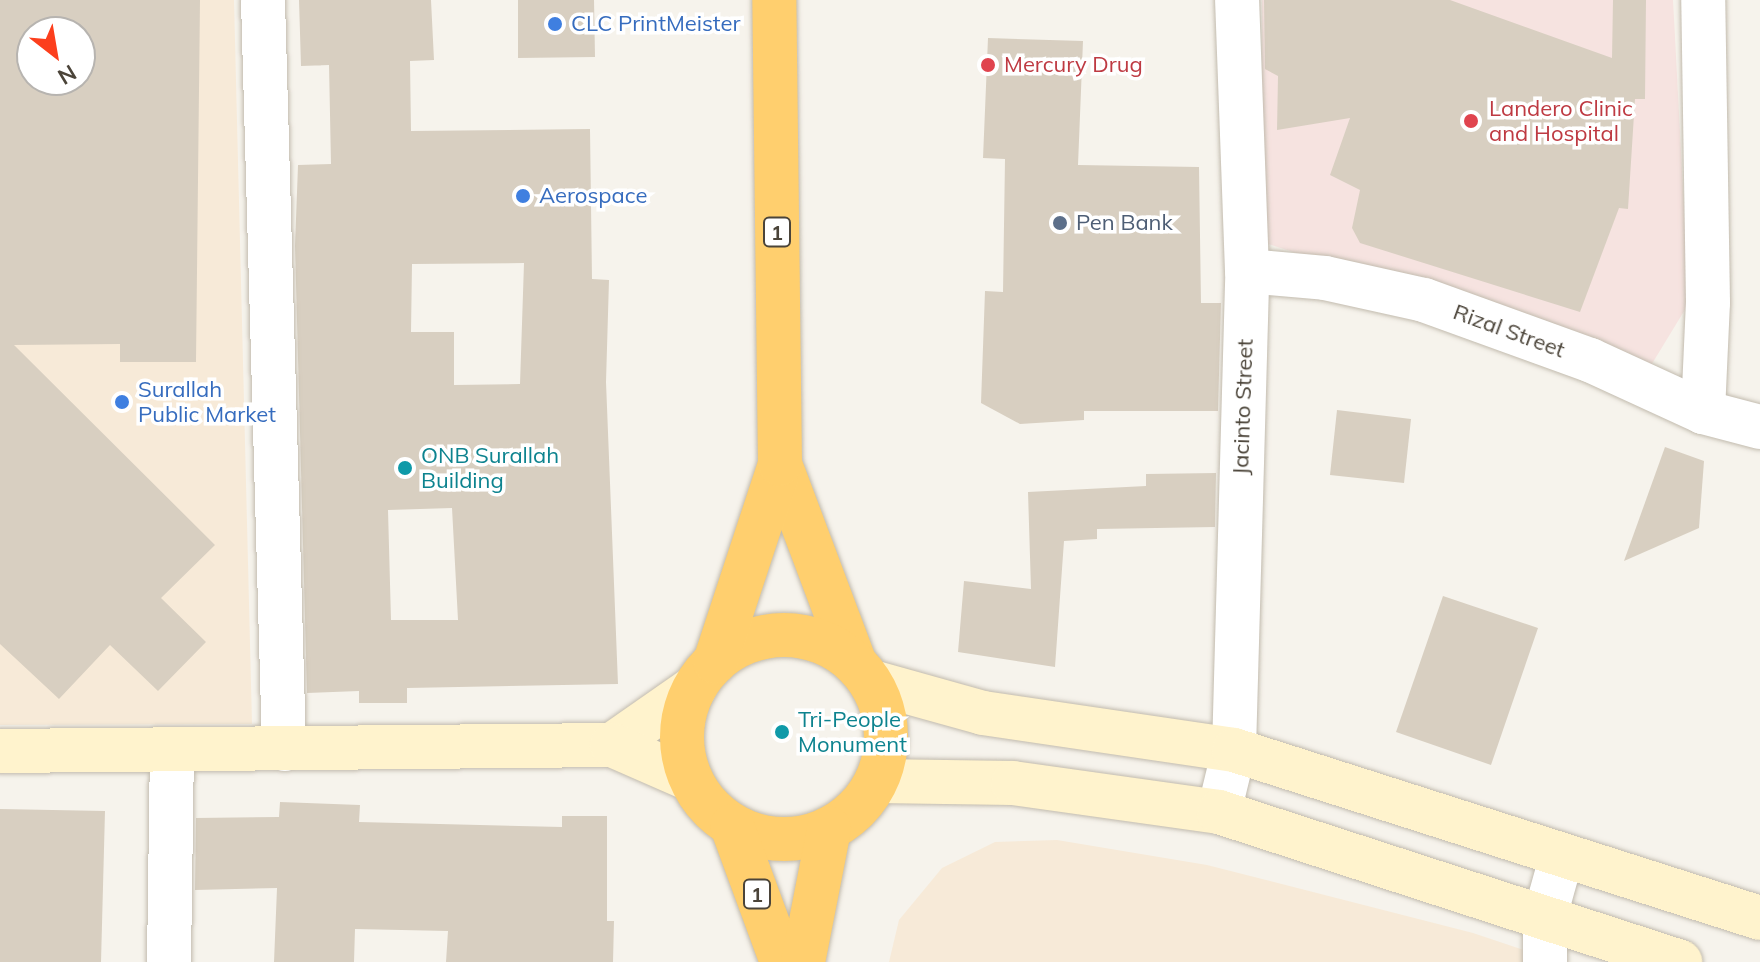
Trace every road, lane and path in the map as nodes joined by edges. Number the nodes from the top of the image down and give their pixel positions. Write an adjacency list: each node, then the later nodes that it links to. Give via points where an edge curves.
1 (263, 0): 12 (street)
2 (774, 0): 8 (highway, 1)
3 (1237, 0): 5 (street, Jacinto Street)
4 (1703, 0): 6 (street, via 1708,303)
5 (1247, 271): 6 (street, Rizal Street, via 1325,278 1424,300 1590,360); 13 (street, Jacinto Street)
6 (1703, 412): 7 (street, Rizal Street)
7 (1760, 427)
8 (780, 464): 9 (highway, 1); 10 (highway, 1)
9 (863, 671): 10 (highway, via 830,645 801,636 771,636 742,645); 13 (street, via 983,713); 17 (highway, 1, via 884,713 887,748)
10 (705, 675): 11 (street); 16 (highway, 1, via 683,733)
11 (612, 745): 12 (street); 16 (street)
12 (284, 749): 15 (street)
13 (1234, 750): 18 (street, Jacinto Street); 21 (street)
14 (0, 751): 15 (street)
15 (172, 751): 24 (street)
16 (690, 779): 19 (highway, 1, via 707,806)
17 (877, 781): 18 (street, via 1013,783); 20 (highway, 1, via 858,809)
18 (1219, 812): 22 (street)
19 (732, 826): 20 (highway, 1, via 764,838 797,839); 25 (highway, 1)
20 (829, 829): 26 (highway)
21 (1562, 855): 22 (street); 23 (street)
22 (1545, 916): 27 (street); 28 (street)
23 (1760, 918)
24 (169, 962)
25 (782, 962)
26 (803, 962)
27 (1545, 962)
28 (1680, 962)

